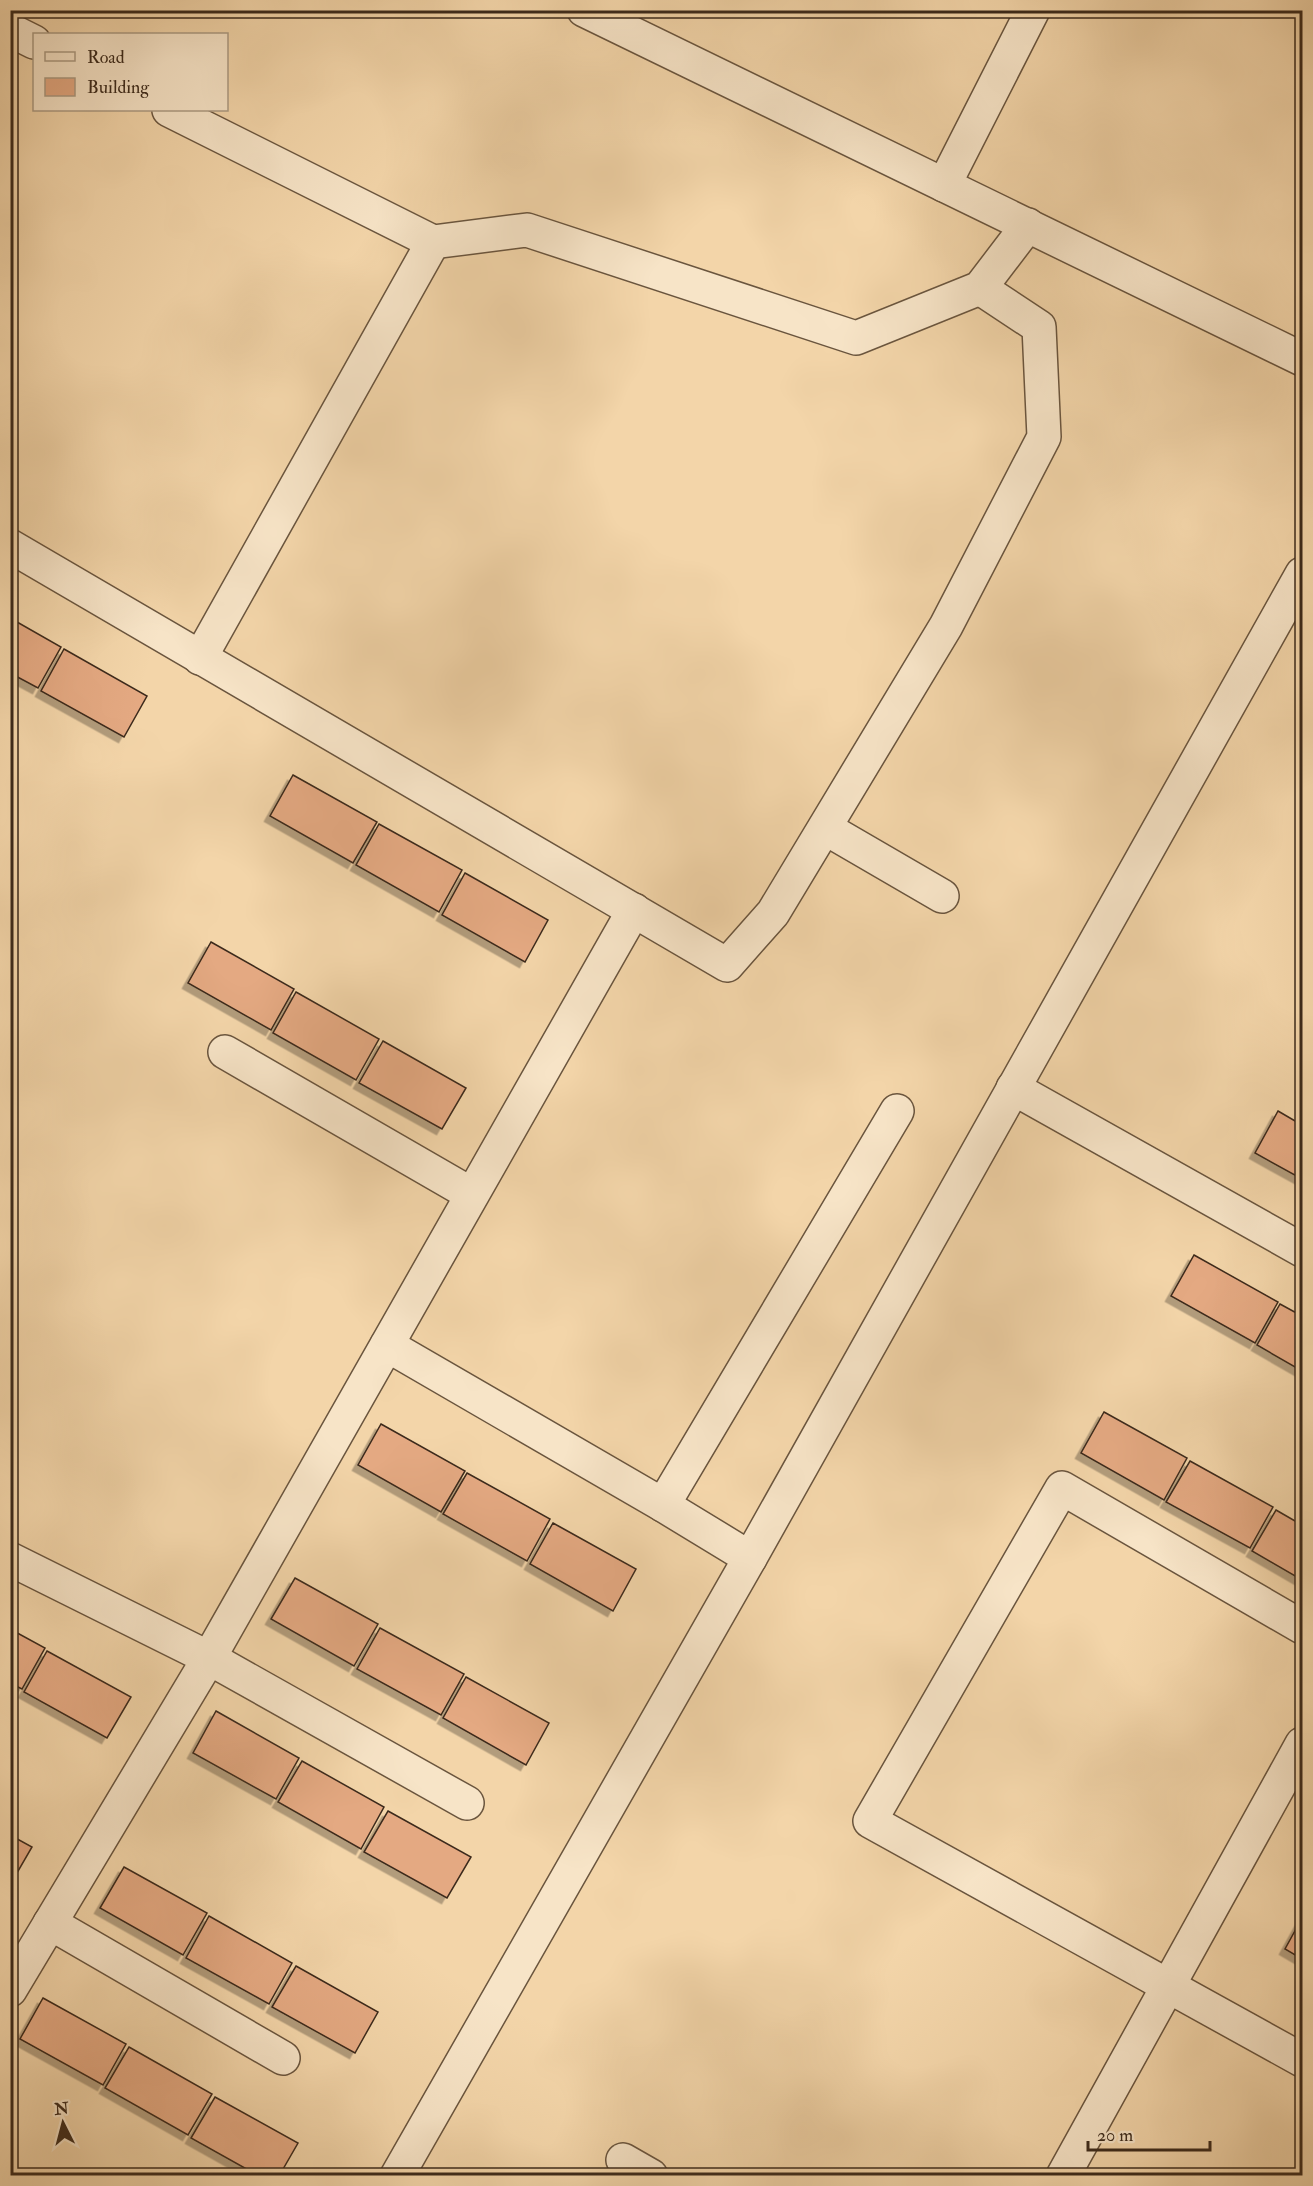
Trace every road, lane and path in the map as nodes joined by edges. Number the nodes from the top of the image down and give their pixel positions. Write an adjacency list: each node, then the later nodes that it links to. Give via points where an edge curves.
1 (584, 10): 6 (street)
2 (1033, 10): 6 (street)
3 (10, 30): 4 (street)
4 (33, 42)
5 (171, 111): 8 (street)
6 (944, 185): 7 (street)
7 (1028, 225): 9 (street); 10 (street)
8 (433, 242): 9 (street, via 527,230 856,338); 13 (street)
9 (980, 288): 14 (street, via 1039,327 1044,437 958,606)
10 (1302, 359)
11 (10, 546): 13 (street)
12 (1302, 574): 18 (street)
13 (200, 658): 16 (street)
14 (825, 828): 15 (street); 16 (street, via 773,913 727,965)
15 (942, 896)
16 (634, 910): 20 (street)
17 (225, 1052): 20 (street)
18 (1013, 1088): 21 (street); 24 (street)
19 (897, 1111): 23 (street)
20 (471, 1194): 22 (street)
21 (1302, 1250)
22 (387, 1345): 23 (street); 27 (street)
23 (663, 1505): 24 (street)
24 (750, 1558): 36 (street)
25 (10, 1559): 27 (street)
26 (1302, 1627): 32 (street, via 1062,1488 870,1821)
27 (209, 1658): 29 (street); 30 (street)
28 (1302, 1744): 32 (street)
29 (467, 1803)
30 (50, 1923): 31 (street); 34 (street)
31 (20, 1950): 33 (street)
32 (1168, 1986): 35 (street); 37 (street)
33 (10, 1990)
34 (283, 2058)
35 (1302, 2060)
36 (397, 2175)
37 (1063, 2175)

